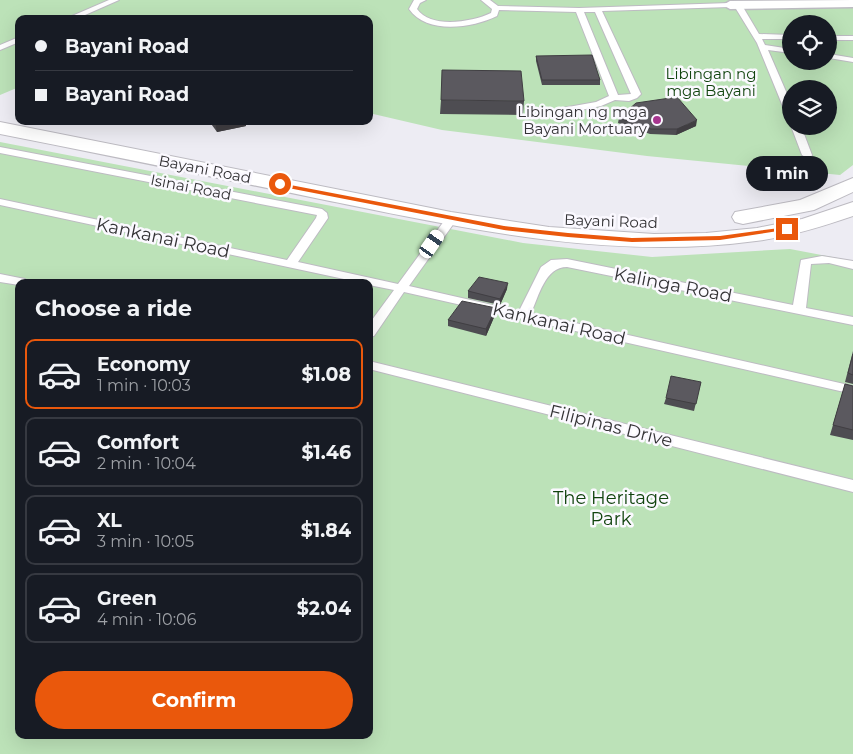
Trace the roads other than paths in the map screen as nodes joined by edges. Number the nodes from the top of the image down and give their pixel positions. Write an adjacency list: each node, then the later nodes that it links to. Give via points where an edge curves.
1 (115, 0): 11 (lane)
2 (422, 0): 8 (lane, via 413,9 416,15 446,23 483,20 494,14)
3 (485, 0): 8 (lane)
4 (785, 0): 5 (street)
5 (766, 2): 6 (street); 7 (street)
6 (853, 3)
7 (735, 5): 10 (lane); 12 (lane)
8 (496, 8): 9 (lane)
9 (579, 10): 10 (lane); 23 (lane)
10 (598, 10): 23 (lane, via 637,94 628,99)
11 (79, 15)
12 (757, 36): 13 (lane); 17 (lane)
13 (782, 37)
14 (837, 38): 15 (lane)
15 (853, 38)
16 (15, 41): 18 (lane)
17 (763, 47): 19 (lane); 22 (lane)
18 (0, 48)
19 (782, 50)
20 (837, 57): 21 (lane)
21 (853, 60)
22 (782, 90)
23 (614, 97): 24 (lane, via 598,104)
24 (560, 111)
25 (0, 113): 26 (main road)
26 (15, 115)
27 (60, 125): 35 (main road, Bayani Road)
28 (0, 128): 35 (main road, Bayani Road)
29 (799, 135): 31 (lane)
30 (0, 150): 36 (lane, Isinai Road, via 318,211 322,218)
31 (807, 155)
32 (853, 184): 35 (main road, Bayani Road, via 806,205 710,222 635,224 520,215)
33 (0, 202): 36 (lane, Kankanai Road)
34 (853, 208): 35 (main road, Bayani Road, via 787,229 720,238 632,240 504,228)
35 (451, 218): 42 (lane)
36 (290, 265): 39 (lane, Kankanai Road)
37 (853, 265): 43 (lane, via 820,259 805,262)
38 (0, 278): 40 (lane)
39 (358, 279)
40 (15, 281)
41 (373, 282): 42 (lane, Kankanai Road)
42 (401, 288): 44 (lane, Kankanai Road); 46 (lane)
43 (799, 310): 44 (lane, Kalinga Road, via 555,263 545,270); 45 (lane, Kalinga Road)
44 (523, 316): 48 (lane, Kankanai Road)
45 (853, 321)
46 (373, 327)
47 (373, 366): 49 (lane, Filipinas Drive)
48 (853, 390)
49 (853, 486)

